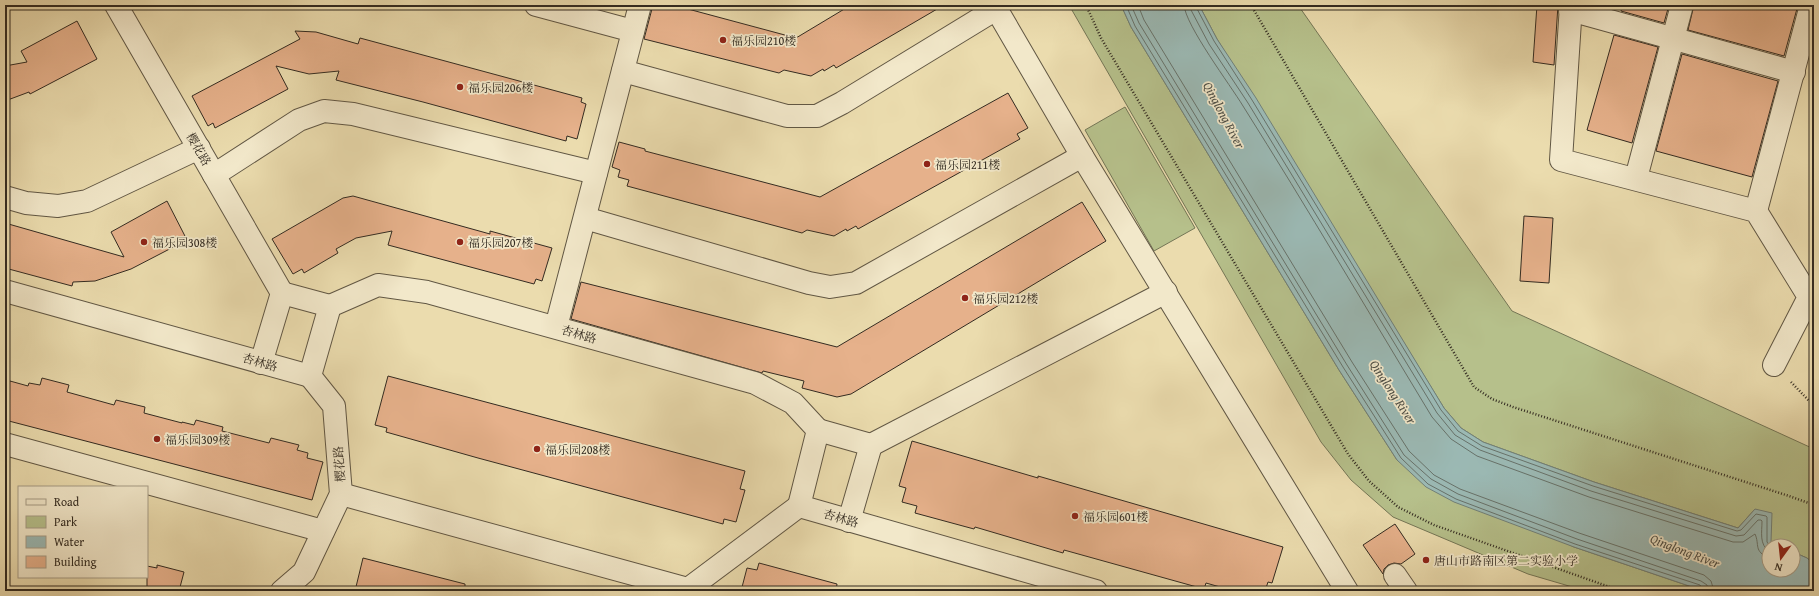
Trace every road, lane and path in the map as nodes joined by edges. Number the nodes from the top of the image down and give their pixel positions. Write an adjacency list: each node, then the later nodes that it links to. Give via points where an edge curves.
1 (116, 5): 15 (street, 樱花路)
2 (536, 5): 11 (street)
3 (640, 5): 11 (street)
4 (1086, 5): 45 (path, via 1117,66 1348,454 1369,481 1398,507 1434,526)
5 (1251, 5): 36 (path, via 1474,387 1492,399 1514,407)
6 (1682, 5): 12 (street)
7 (1811, 5): 14 (street)
8 (995, 7): 13 (street, via 842,104 817,116 787,116); 16 (street)
9 (1571, 8): 10 (street); 19 (street, via 1561,160)
10 (1607, 13): 12 (street)
11 (633, 31): 13 (street)
12 (1673, 39): 14 (street); 19 (street)
13 (622, 72): 17 (street)
14 (1794, 72): 21 (street)
15 (199, 148): 18 (street, 樱花路); 20 (street, via 87,201 58,206 26,203)
16 (1082, 156): 22 (street, via 856,283 830,287 808,283); 24 (street)
17 (596, 173): 18 (street, via 353,114 324,111 299,120); 22 (street)
18 (214, 175): 25 (street, 樱花路)
19 (1636, 178): 21 (street)
20 (5, 196)
21 (1756, 211): 29 (street, via 1809,297)
22 (585, 218): 27 (street)
23 (5, 290): 28 (street, 杏林路)
24 (1166, 292): 34 (street); 44 (street)
25 (282, 293): 26 (street); 28 (street)
26 (330, 306): 27 (street, 杏林路, via 378,285 427,292); 30 (street)
27 (556, 327): 32 (street, 杏林路, via 755,383 793,403)
28 (262, 363): 30 (street, 杏林路)
29 (1774, 365): 31 (path)
30 (310, 376): 35 (street, 樱花路, via 334,406)
31 (1814, 406)
32 (818, 430): 34 (street); 37 (street)
33 (5, 444): 39 (street)
34 (870, 445): 38 (street)
35 (341, 494): 39 (street, 樱花路); 41 (street)
36 (1814, 505)
37 (799, 506): 38 (street, 杏林路); 41 (street)
38 (850, 521): 40 (street, 杏林路)
39 (323, 531): 42 (street, 樱花路, via 304,572)
40 (1034, 583): 43 (street, 杏林路)
41 (687, 590)
42 (282, 591)
43 (1096, 591)
44 (1347, 591)
45 (1621, 591)

